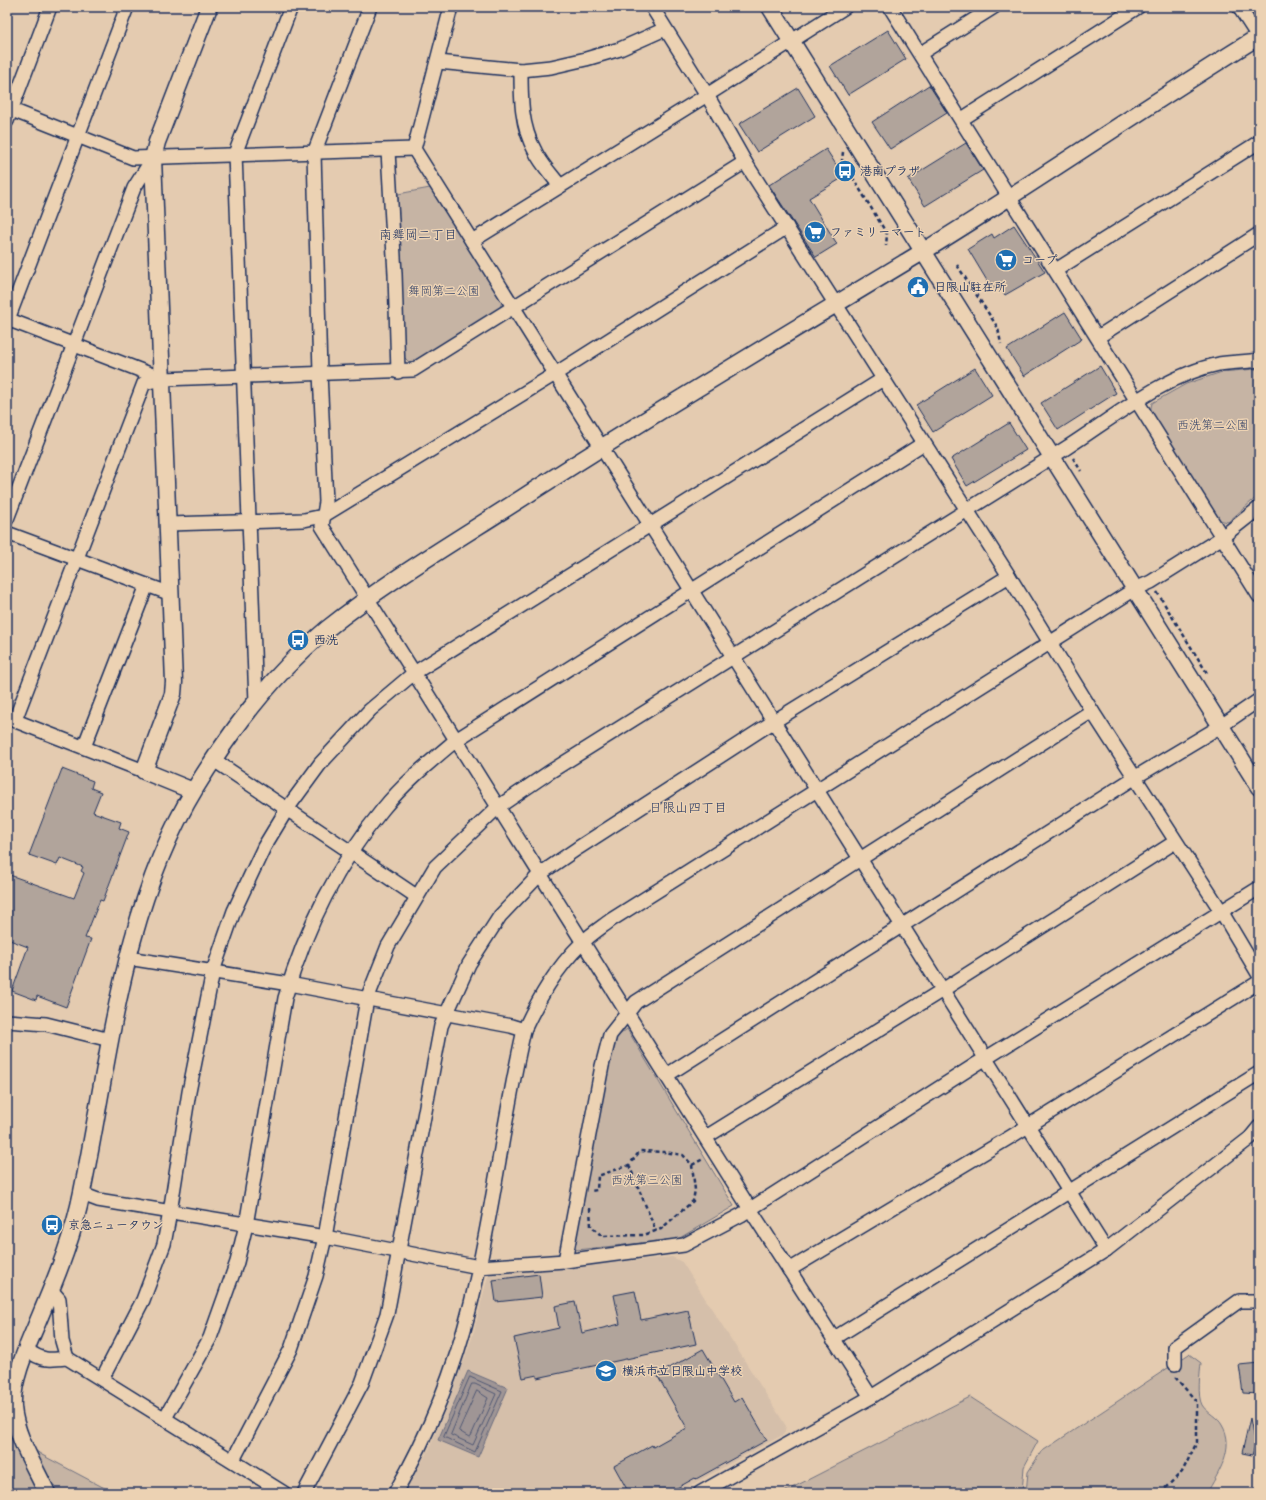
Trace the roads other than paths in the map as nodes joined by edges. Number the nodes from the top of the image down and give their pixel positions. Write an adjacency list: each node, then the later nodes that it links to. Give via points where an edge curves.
1 (50, 7): 21 (street)
2 (127, 7): 23 (street)
3 (209, 7): 29 (street)
4 (291, 7): 28 (street)
5 (370, 7): 27 (street)
6 (451, 7): 18 (street)
7 (652, 7): 14 (street)
8 (770, 7): 16 (street)
9 (844, 7): 16 (street)
10 (890, 7): 17 (street)
11 (994, 7): 17 (street)
12 (1138, 7): 22 (street)
13 (1239, 7): 15 (street)
14 (666, 29): 19 (street, via 586,59 551,67); 20 (street)
15 (1259, 37): 32 (street)
16 (791, 40): 20 (street); 36 (street)
17 (921, 54): 22 (street)
18 (438, 62): 19 (street); 25 (street)
19 (521, 70): 31 (street, via 524,125 535,151)
20 (707, 95): 30 (street); 31 (street)
21 (8, 113): 23 (street)
22 (962, 119): 32 (street)
23 (79, 135): 29 (street, via 133,158); 40 (street)
24 (1259, 142): 37 (street)
25 (414, 149): 26 (street); 35 (street)
26 (388, 150): 27 (street); 44 (street)
27 (314, 153): 28 (street); 45 (street)
28 (236, 154): 29 (street); 47 (street)
29 (153, 158): 42 (street, via 134,188); 48 (street)
30 (745, 162): 33 (street); 39 (street)
31 (560, 186): 35 (street)
32 (1010, 196): 36 (street); 37 (street)
33 (787, 227): 38 (street); 46 (street)
34 (1259, 234): 41 (street)
35 (472, 241): 39 (street)
36 (923, 252): 38 (street); 53 (street)
37 (1056, 270): 41 (street)
38 (837, 304): 49 (street); 52 (street)
39 (515, 308): 44 (street, via 413,370); 46 (street)
40 (7, 320): 42 (street)
41 (1098, 337): 50 (street)
42 (75, 345): 48 (street); 57 (street)
43 (1259, 360): 50 (street, via 1219,364 1180,377)
44 (398, 372): 45 (street)
45 (320, 373): 47 (street); 56 (street, via 326,502)
46 (555, 374): 52 (street); 56 (street)
47 (244, 376): 48 (street); 58 (street)
48 (163, 379): 59 (street); 63 (street, via 144,383)
49 (883, 379): 51 (street); 60 (street)
50 (1138, 400): 53 (street); 62 (street)
51 (924, 443): 55 (street); 67 (street)
52 (601, 447): 60 (street); 70 (street)
53 (1052, 456): 55 (street); 66 (street)
54 (1259, 508): 62 (street)
55 (966, 510): 64 (street); 72 (street)
56 (323, 516): 58 (street, via 304,520); 70 (street, via 322,526)
57 (7, 519)
58 (249, 522): 59 (street); 75 (street)
59 (169, 524): 68 (street)
60 (650, 525): 67 (street); 73 (street)
61 (7, 533): 63 (street)
62 (1221, 538): 66 (street, via 1151,582); 69 (street)
63 (78, 560): 65 (street); 77 (street)
64 (1009, 576): 71 (street); 78 (street)
65 (146, 585): 68 (street); 81 (street)
66 (1135, 589): 71 (street); 79 (street)
67 (691, 590): 72 (street); 80 (street)
68 (171, 594): 83 (street, via 173,694)
69 (1259, 596)
70 (367, 600): 73 (street); 75 (street, via 324,632 287,666)
71 (1051, 643): 76 (street); 87 (street)
72 (734, 657): 78 (street); 88 (street)
73 (414, 673): 80 (street); 89 (street, via 370,710 320,764)
74 (1259, 700): 79 (street)
75 (256, 702): 82 (street)
76 (1092, 711): 84 (street); 92 (street)
77 (11, 719): 81 (street)
78 (773, 722): 87 (street); 93 (street)
79 (1221, 726): 84 (street); 85 (street)
80 (456, 740): 88 (street); 91 (street, via 420,770 383,809)
81 (84, 747): 83 (street)
82 (214, 760): 86 (street); 89 (street)
83 (144, 771): 86 (street)
84 (1134, 778): 90 (street); 97 (street)
85 (1259, 787)
86 (193, 791): 99 (street, via 141,906)
87 (816, 791): 92 (street); 98 (street, via 611,920)
88 (498, 807): 93 (street); 95 (street, via 435,867)
89 (287, 809): 91 (street); 100 (street, via 264,847 237,904)
90 (1175, 842): 96 (street); 104 (street)
91 (351, 852): 95 (street); 103 (street, via 328,892)
92 (859, 858): 97 (street); 106 (street, via 636,1002)
93 (540, 874): 98 (street); 107 (street, via 500,916 468,964)
94 (1259, 888): 96 (street)
95 (416, 896): 105 (street, via 388,946)
96 (1221, 911): 101 (street); 111 (street)
97 (901, 926): 104 (street); 113 (street)
98 (582, 942): 106 (street); 109 (street, via 556,972 537,1002)
99 (128, 958): 100 (street); 110 (street)
100 (213, 971): 103 (street); 120 (street, via 189,1092)
101 (1259, 975)
102 (1259, 982): 114 (street)
103 (289, 984): 105 (street); 121 (street)
104 (941, 991): 111 (street); 116 (street)
105 (367, 999): 107 (street); 122 (street)
106 (627, 1012): 113 (street); 125 (street, via 610,1035 584,1191)
107 (445, 1014): 109 (street); 124 (street)
108 (7, 1021): 110 (street, via 46,1024)
109 (524, 1030): 126 (street)
110 (110, 1040): 118 (street)
111 (984, 1060): 114 (street); 119 (street)
112 (1259, 1073): 117 (street)
113 (667, 1075): 116 (street)
114 (1027, 1127): 117 (street); 127 (street)
115 (1259, 1127): 123 (street, via 1250,1138)
116 (706, 1137): 119 (street)
117 (1069, 1192): 123 (street); 130 (street)
118 (82, 1194): 120 (street, via 98,1200); 128 (street, via 74,1231)
119 (750, 1209): 125 (street, via 684,1245); 127 (street)
120 (170, 1212): 121 (street); 134 (street, via 164,1244 143,1300)
121 (246, 1225): 122 (street); 137 (street, via 237,1262 210,1338)
122 (325, 1237): 124 (street); 138 (street, via 316,1276 291,1349)
123 (1106, 1250): 136 (street)
124 (400, 1252): 126 (street); 141 (street, via 387,1314 362,1383)
125 (565, 1261): 126 (street)
126 (479, 1267): 142 (street, via 456,1354 436,1410)
127 (789, 1270): 130 (street)
128 (51, 1290): 131 (street); 132 (street, via 59,1299 62,1341)
129 (1259, 1301): 133 (street, via 1239,1301 1175,1347)
130 (833, 1339): 136 (street)
131 (27, 1350): 132 (street, via 38,1358); 135 (street)
132 (67, 1358): 134 (street)
133 (1175, 1364)
134 (102, 1379): 137 (street)
135 (11, 1384): 139 (street, via 19,1433)
136 (871, 1397): 143 (street)
137 (166, 1418): 138 (street)
138 (233, 1460): 140 (street)
139 (47, 1493)
140 (284, 1493)
141 (304, 1493)
142 (395, 1493)
143 (700, 1493)

